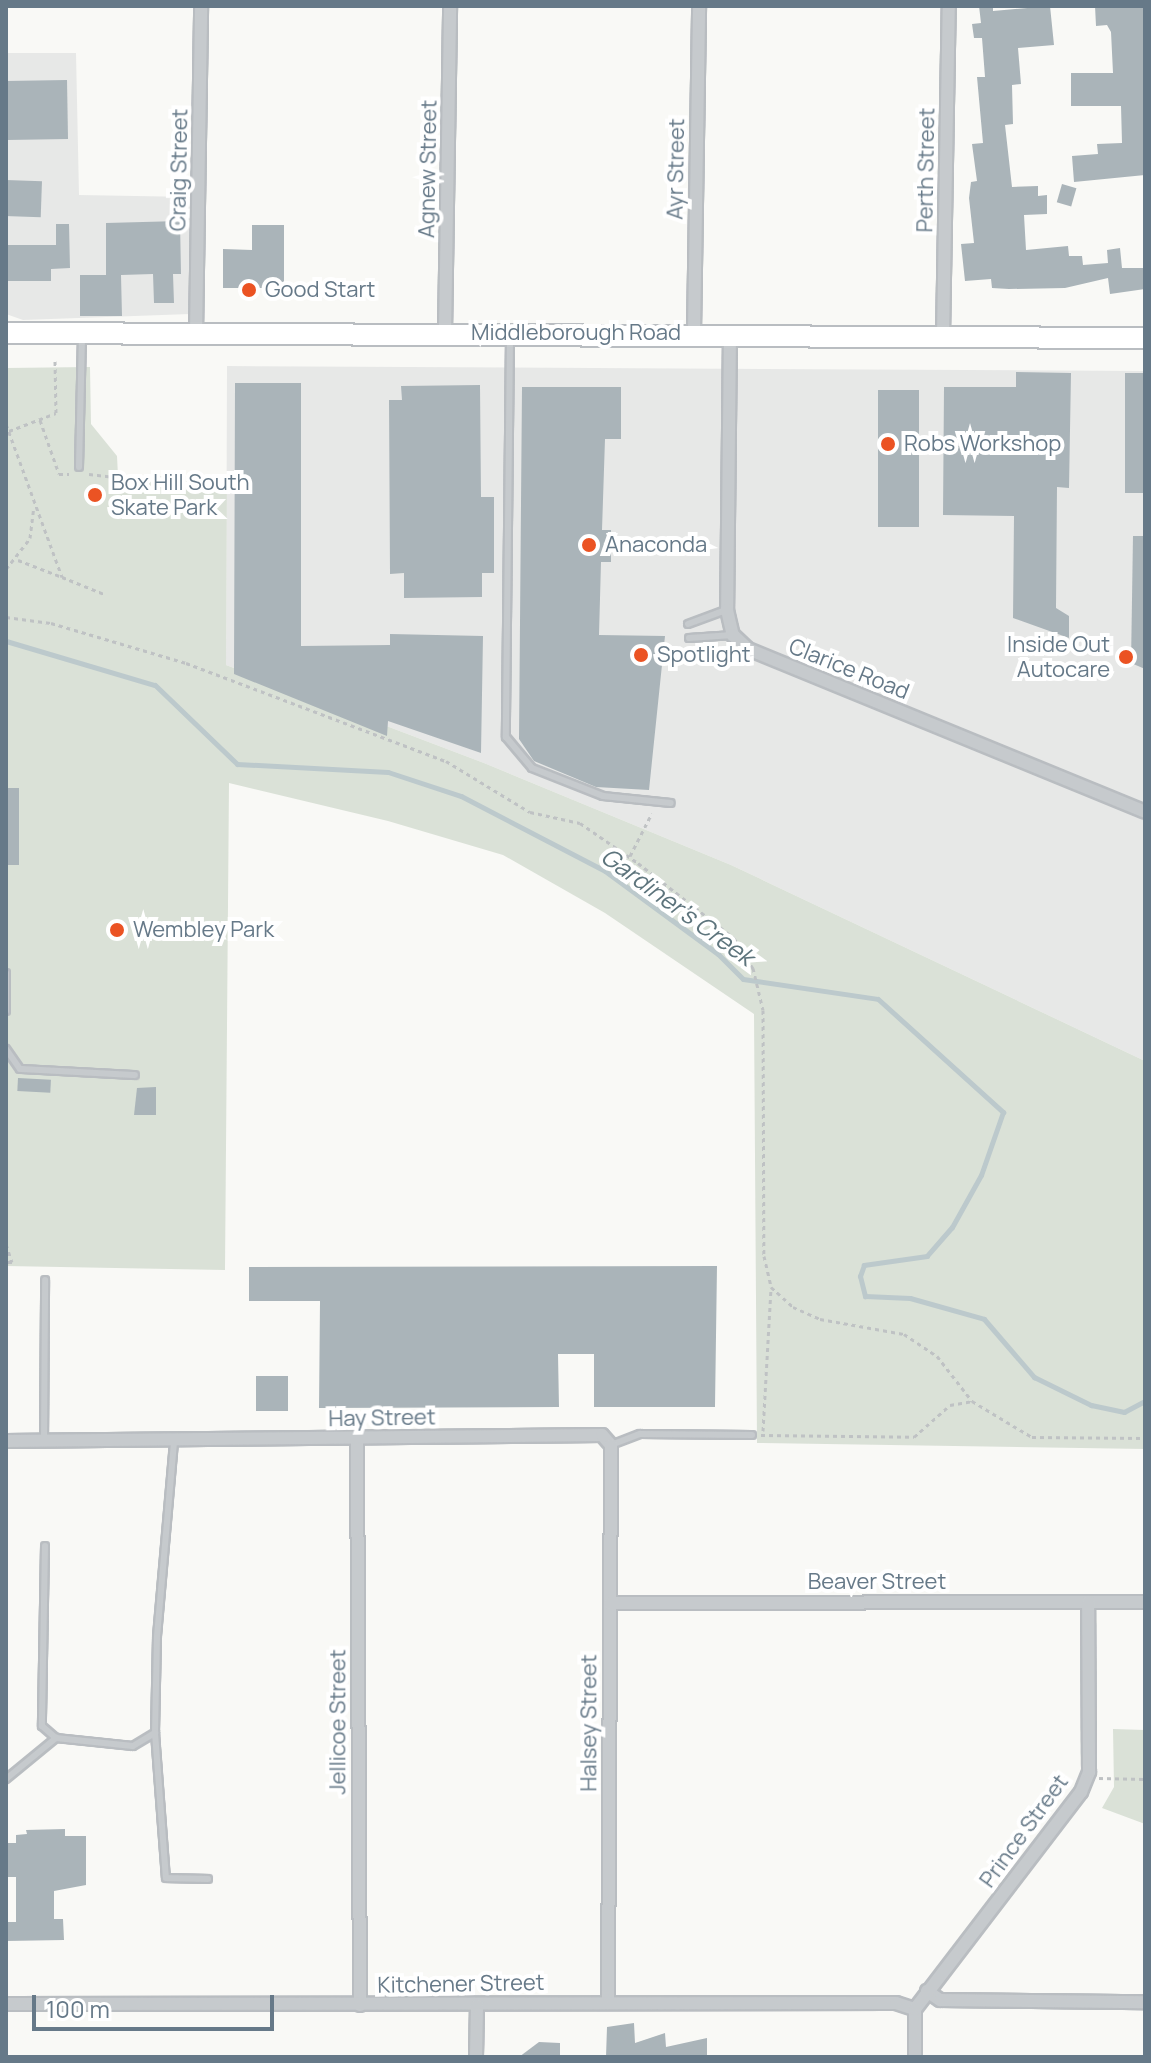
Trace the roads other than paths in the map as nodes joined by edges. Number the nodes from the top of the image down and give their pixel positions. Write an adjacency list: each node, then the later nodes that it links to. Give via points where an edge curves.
1 (201, 6): 11 (street, Craig Street)
2 (450, 6): 7 (street, Agnew Street)
3 (699, 6): 5 (street, Ayr Street)
4 (949, 6): 12 (street, Perth Street)
5 (694, 332): 8 (main road, Middleborough Road); 9 (main road, Middleborough Road)
6 (82, 333): 10 (main road, Middleborough Road); 11 (main road, Middleborough Road); 14 (lane)
7 (445, 333): 8 (main road, Middleborough Road); 11 (main road, Middleborough Road)
8 (510, 333): 19 (lane, via 506,737 532,768 603,796)
9 (730, 333): 12 (main road, Middleborough Road); 15 (street)
10 (8, 334)
11 (196, 334)
12 (943, 336): 13 (main road, Middleborough Road)
13 (1145, 338)
14 (79, 467)
15 (727, 610): 16 (lane); 17 (street)
16 (688, 624)
17 (733, 635): 18 (lane); 20 (street, Clarice Road, via 748,649)
18 (689, 638)
19 (671, 803)
20 (1145, 812)
21 (6, 973): 22 (lane)
22 (6, 1011)
23 (6, 1049): 24 (lane, via 20,1069)
24 (135, 1075)
25 (45, 1280): 29 (lane)
26 (752, 1435): 31 (lane, via 640,1434)
27 (357, 1438): 30 (street, Hay Street); 31 (street, Hay Street, via 602,1435); 44 (street, Jellicoe Street)
28 (6, 1441): 29 (street, Hay Street)
29 (44, 1441): 30 (street, Hay Street)
30 (174, 1442): 36 (lane, via 157,1637)
31 (611, 1445): 35 (street, Halsey Street)
32 (45, 1546): 37 (lane, via 42,1726)
33 (1088, 1602): 34 (street, Beaver Street); 35 (street, Beaver Street); 40 (street, Prince Street, via 1089,1772 1081,1792)
34 (1145, 1602)
35 (610, 1603): 41 (street, Halsey Street)
36 (155, 1733): 37 (lane, via 133,1746); 39 (lane, via 166,1878)
37 (56, 1738): 38 (lane)
38 (6, 1779)
39 (208, 1879)
40 (927, 1991): 42 (street, via 940,2000); 46 (street, Prince Street)
41 (608, 2002): 45 (street, Kitchener Street); 46 (street, Kitchener Street, via 896,2003)
42 (1145, 2002)
43 (6, 2004): 44 (street, Kitchener Street)
44 (360, 2005): 45 (street, Kitchener Street)
45 (477, 2005): 47 (street)
46 (915, 2009): 48 (street)
47 (476, 2057)
48 (915, 2057)

